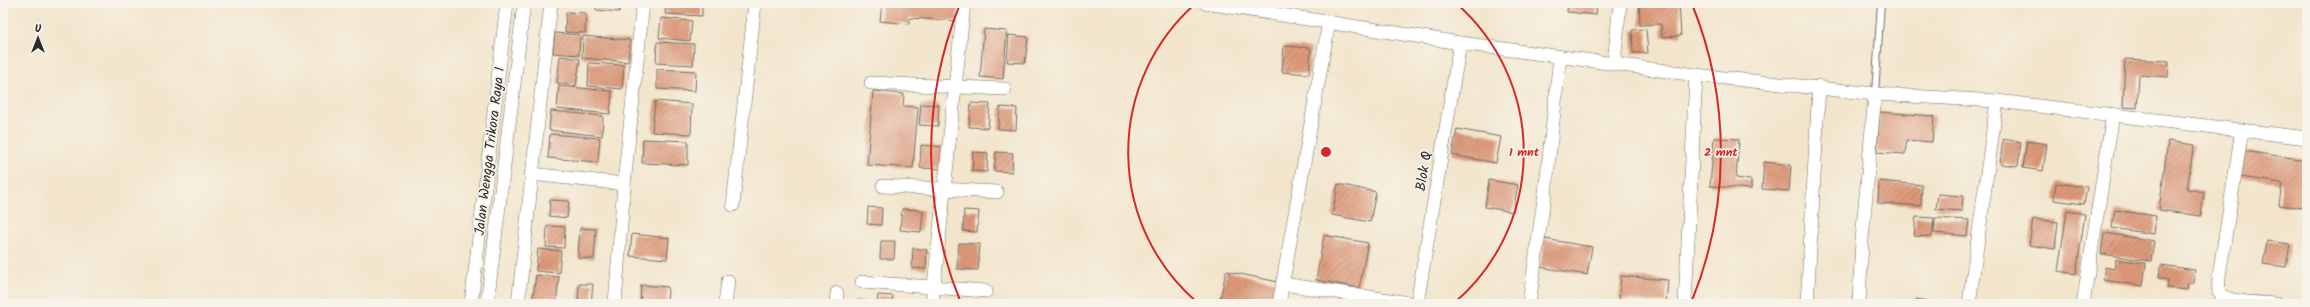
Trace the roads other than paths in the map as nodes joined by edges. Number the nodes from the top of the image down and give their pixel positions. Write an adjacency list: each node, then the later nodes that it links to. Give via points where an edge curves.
1 (507, 3): 35 (street, Jalan Wengga Trikora Raya I)
2 (524, 3): 36 (street, Jalan Wengga Trikora Raya I)
3 (551, 3): 24 (street)
4 (643, 3): 25 (street)
5 (755, 3): 29 (street)
6 (964, 3): 17 (street)
7 (1205, 3): 10 (street)
8 (1620, 3): 13 (street)
9 (1881, 3): 19 (lane)
10 (1329, 22): 11 (street); 32 (street)
11 (1460, 43): 12 (street); 42 (street, Blok Q)
12 (1560, 57): 13 (street); 43 (street, via 1546,185)
13 (1614, 63): 14 (street)
14 (1696, 75): 16 (street); 44 (street)
15 (871, 83): 17 (street)
16 (1819, 86): 19 (street); 45 (street)
17 (955, 87): 18 (street); 27 (street)
18 (1005, 89)
19 (1875, 94): 20 (street); 46 (street, via 1862,240)
20 (1997, 101): 21 (street); 47 (street)
21 (2113, 114): 22 (street); 48 (street)
22 (2242, 130): 23 (street); 49 (street, via 2219,276 2219,291 2222,296 2232,300)
23 (2307, 138)
24 (531, 174): 25 (street); 37 (street)
25 (624, 184): 38 (street)
26 (883, 186): 27 (street)
27 (944, 191): 28 (street); 33 (street)
28 (997, 192)
29 (733, 205)
30 (728, 282): 39 (street)
31 (862, 282): 33 (street)
32 (1283, 284): 41 (street); 42 (street)
33 (934, 286): 34 (street); 40 (street)
34 (986, 291)
35 (471, 304)
36 (486, 304)
37 (518, 304)
38 (615, 304)
39 (725, 304)
40 (932, 304)
41 (1279, 304)
42 (1417, 304)
43 (1528, 304)
44 (1685, 304)
45 (1807, 304)
46 (1860, 304)
47 (1969, 304)
48 (2083, 304)
49 (2276, 304)

